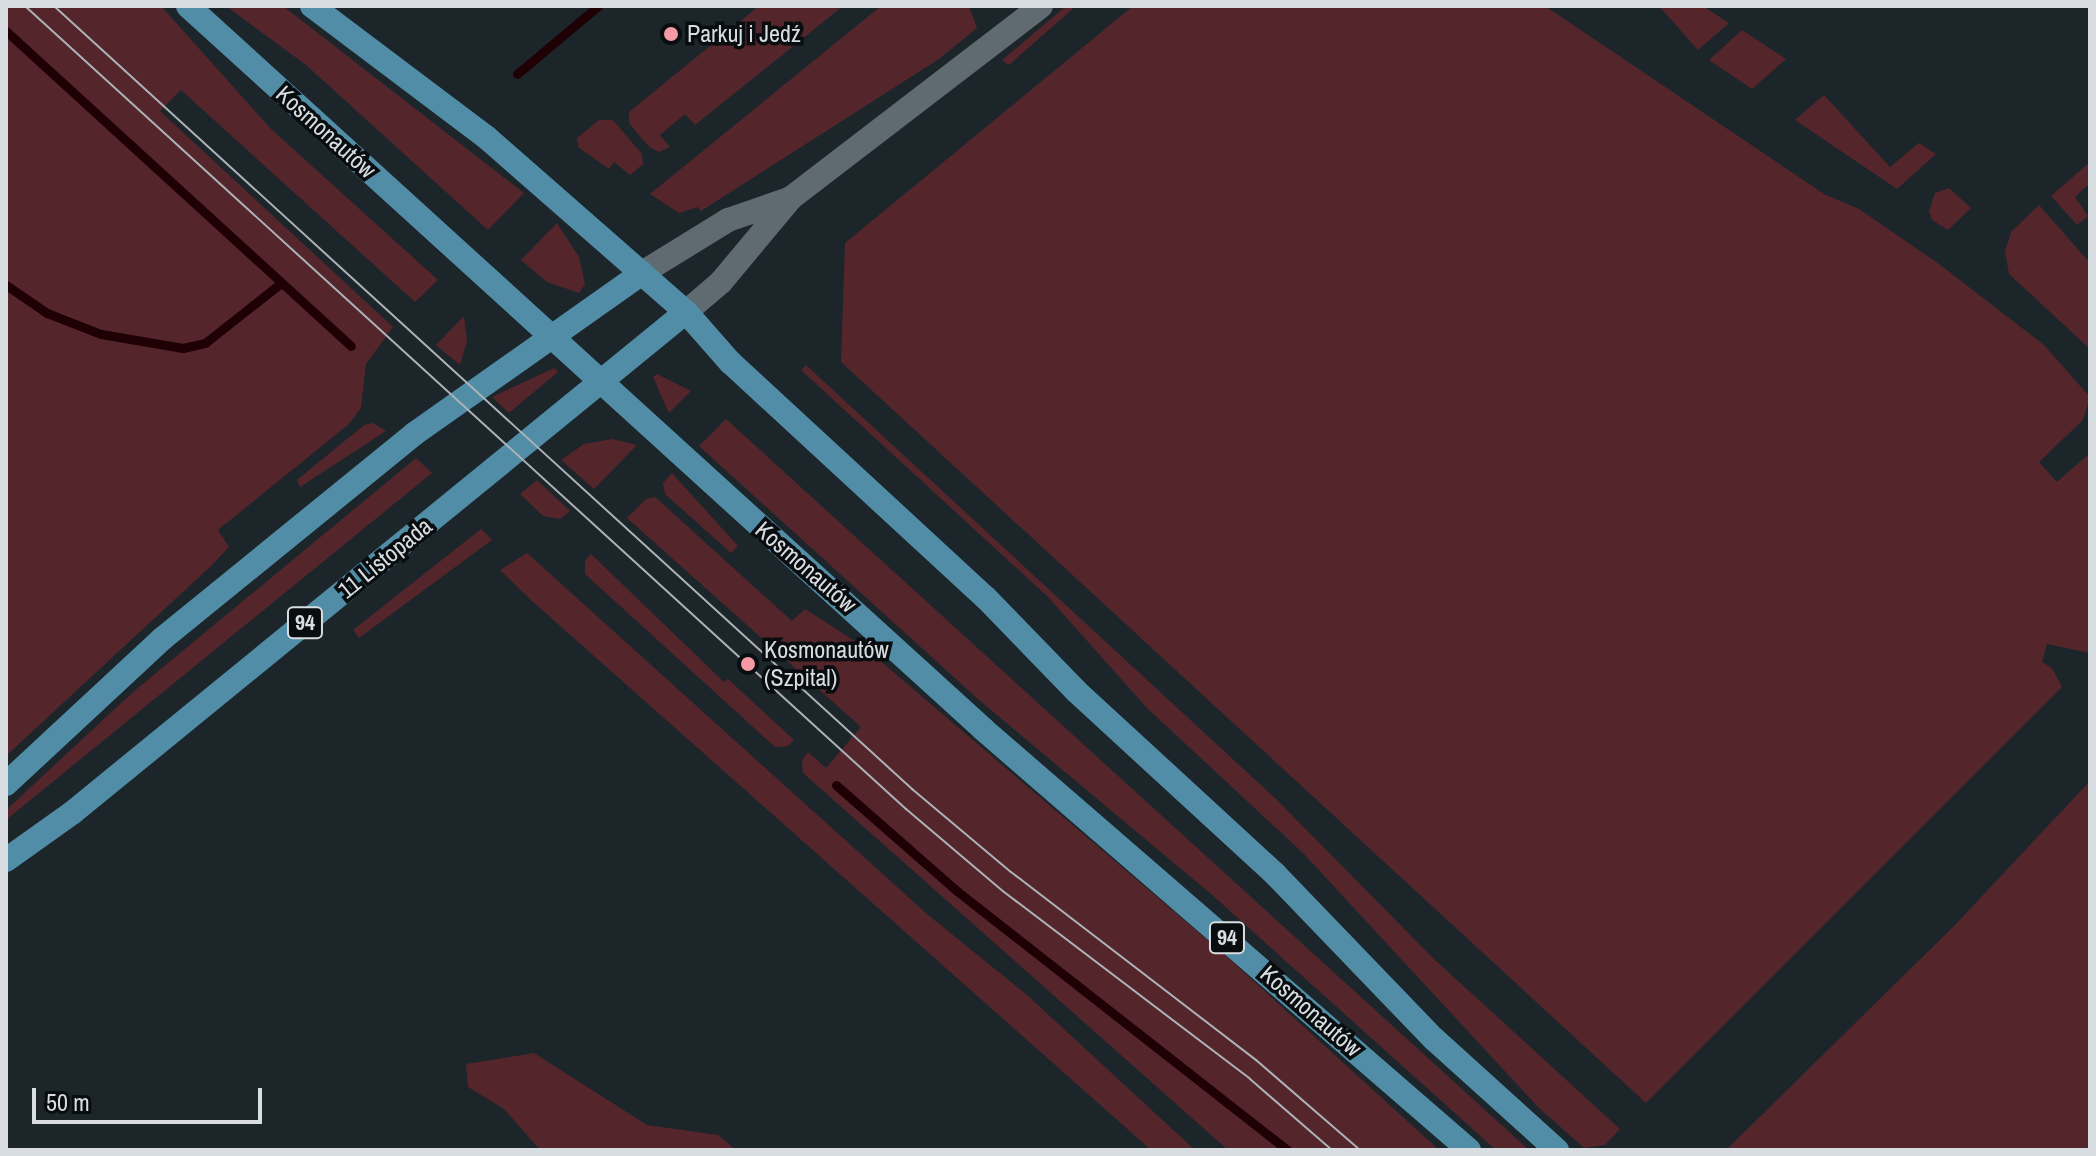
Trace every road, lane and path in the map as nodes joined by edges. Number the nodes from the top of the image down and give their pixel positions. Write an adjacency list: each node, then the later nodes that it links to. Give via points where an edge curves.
1 (188, 6): 7 (main road, Kosmonautów)
2 (312, 6): 5 (main road, via 486,137)
3 (1041, 6): 4 (street)
4 (791, 198): 5 (street, via 728,220); 6 (street, via 721,282)
5 (642, 273): 6 (main road); 7 (main road)
6 (686, 312): 8 (main road, 11 Listopada); 12 (main road, via 730,362 986,598 1076,691 1275,874 1434,1039)
7 (551, 336): 8 (main road, Kosmonautów); 9 (main road, via 430,421 162,639)
8 (603, 383): 10 (main road, 11 Listopada / 94, via 72,813); 11 (main road, Kosmonautów / 94, via 983,729)
9 (6, 784)
10 (6, 860)
11 (1469, 1150)
12 (1557, 1150)

